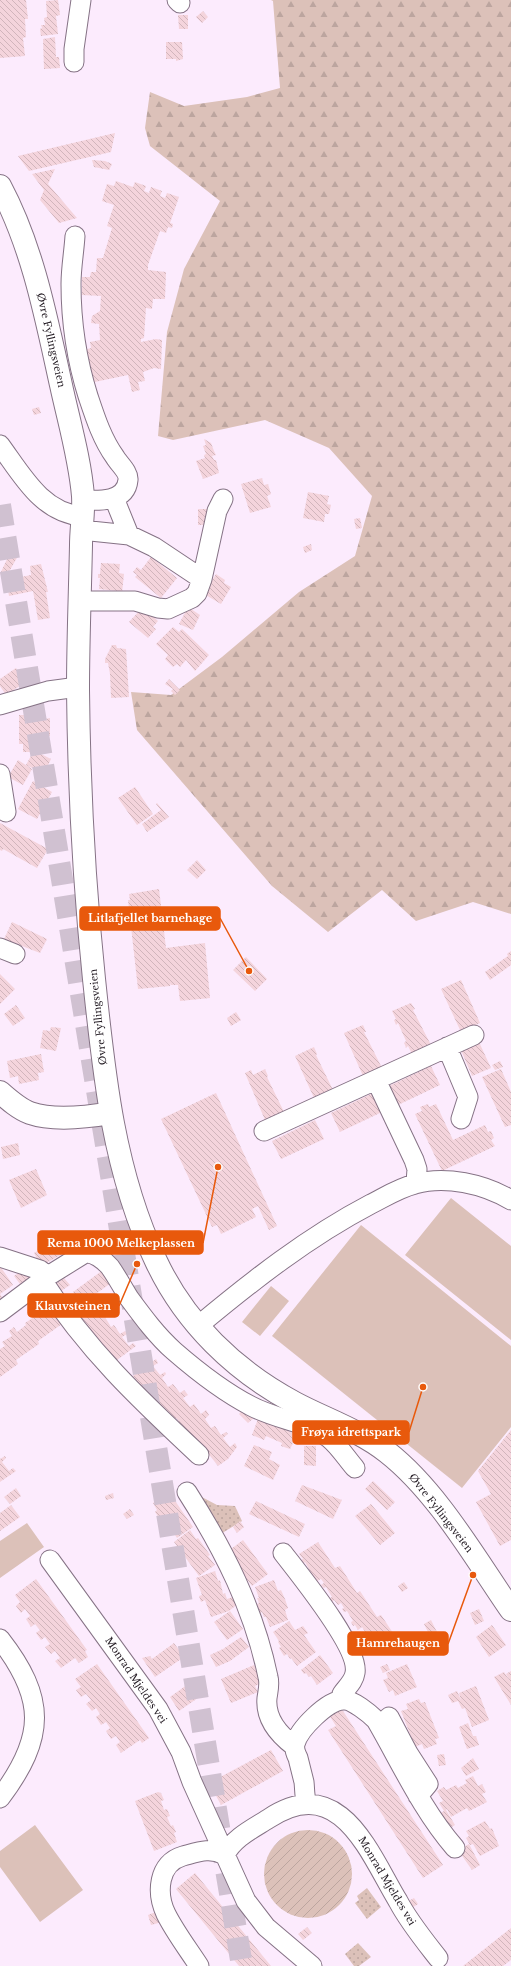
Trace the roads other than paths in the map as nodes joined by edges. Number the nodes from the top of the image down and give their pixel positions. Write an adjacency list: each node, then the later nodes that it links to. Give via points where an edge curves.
1 (81, 0): 2 (street)
2 (74, 62)
3 (0, 186): 8 (main road, Øvre Fyllingsveien, via 16,220 36,277 78,460)
4 (75, 236): 6 (street, via 71,284 77,349 99,427 129,479 125,489)
5 (0, 445): 8 (street, via 32,488 49,505 70,515)
6 (114, 498): 8 (street, via 104,501); 9 (street)
7 (223, 499): 10 (street, via 217,510)
8 (82, 515): 9 (street); 12 (main road, Øvre Fyllingsveien)
9 (129, 535): 10 (street, via 154,547)
10 (202, 579): 11 (street, via 197,593 192,598 168,609 135,600)
11 (91, 601)
12 (78, 687): 13 (street, via 48,691); 20 (main road, Øvre Fyllingsveien, via 83,855 101,1046)
13 (0, 705)
14 (0, 774): 15 (street)
15 (6, 812)
16 (474, 1034): 17 (street)
17 (447, 1047): 18 (street); 21 (street, via 468,1097)
18 (376, 1080): 22 (street); 23 (street, via 414,1160)
19 (0, 1092): 20 (main road, via 31,1114 83,1117)
20 (111, 1113): 28 (main road, Øvre Fyllingsveien, via 136,1215 167,1284)
21 (461, 1119)
22 (264, 1131)
23 (416, 1183): 24 (street, via 460,1181); 28 (street, via 339,1221 279,1262)
24 (511, 1200)
25 (0, 1257): 26 (street, via 40,1270)
26 (45, 1278): 27 (street); 29 (street, via 72,1324 106,1364); 30 (street, via 84,1253 97,1256 109,1267 156,1334 184,1359 250,1406 315,1430 330,1439)
27 (0, 1312)
28 (198, 1326): 34 (main road, Øvre Fyllingsveien, via 236,1365 272,1390 360,1434 400,1463 426,1490)
29 (199, 1455)
30 (355, 1468)
31 (186, 1492): 38 (street, via 206,1523 252,1617 269,1680 267,1705 270,1719)
32 (283, 1553): 36 (street, via 321,1602 354,1660 354,1679 342,1694)
33 (50, 1560): 43 (street, Monrad Mjeldes vei, via 158,1709 181,1752)
34 (511, 1610)
35 (0, 1639): 40 (street, via 27,1679 35,1712 30,1747)
36 (343, 1699): 38 (street, via 312,1718 305,1725); 39 (street, via 363,1709 376,1720)
37 (390, 1717): 39 (street, via 408,1753 428,1784)
38 (294, 1746): 41 (street, via 304,1783 304,1796)
39 (418, 1796): 42 (street)
40 (0, 1798)
41 (308, 1803): 43 (street, via 273,1815 236,1840); 44 (street, Monrad Mjeldes vei, via 322,1807 354,1827 374,1856 400,1906)
42 (454, 1848)
43 (225, 1855): 45 (street, via 207,1850 178,1857 168,1864 162,1875 161,1894 166,1913); 46 (street, Monrad Mjeldes vei, via 246,1901 266,1927)
44 (438, 1958)
45 (199, 1966)
46 (312, 1966)

